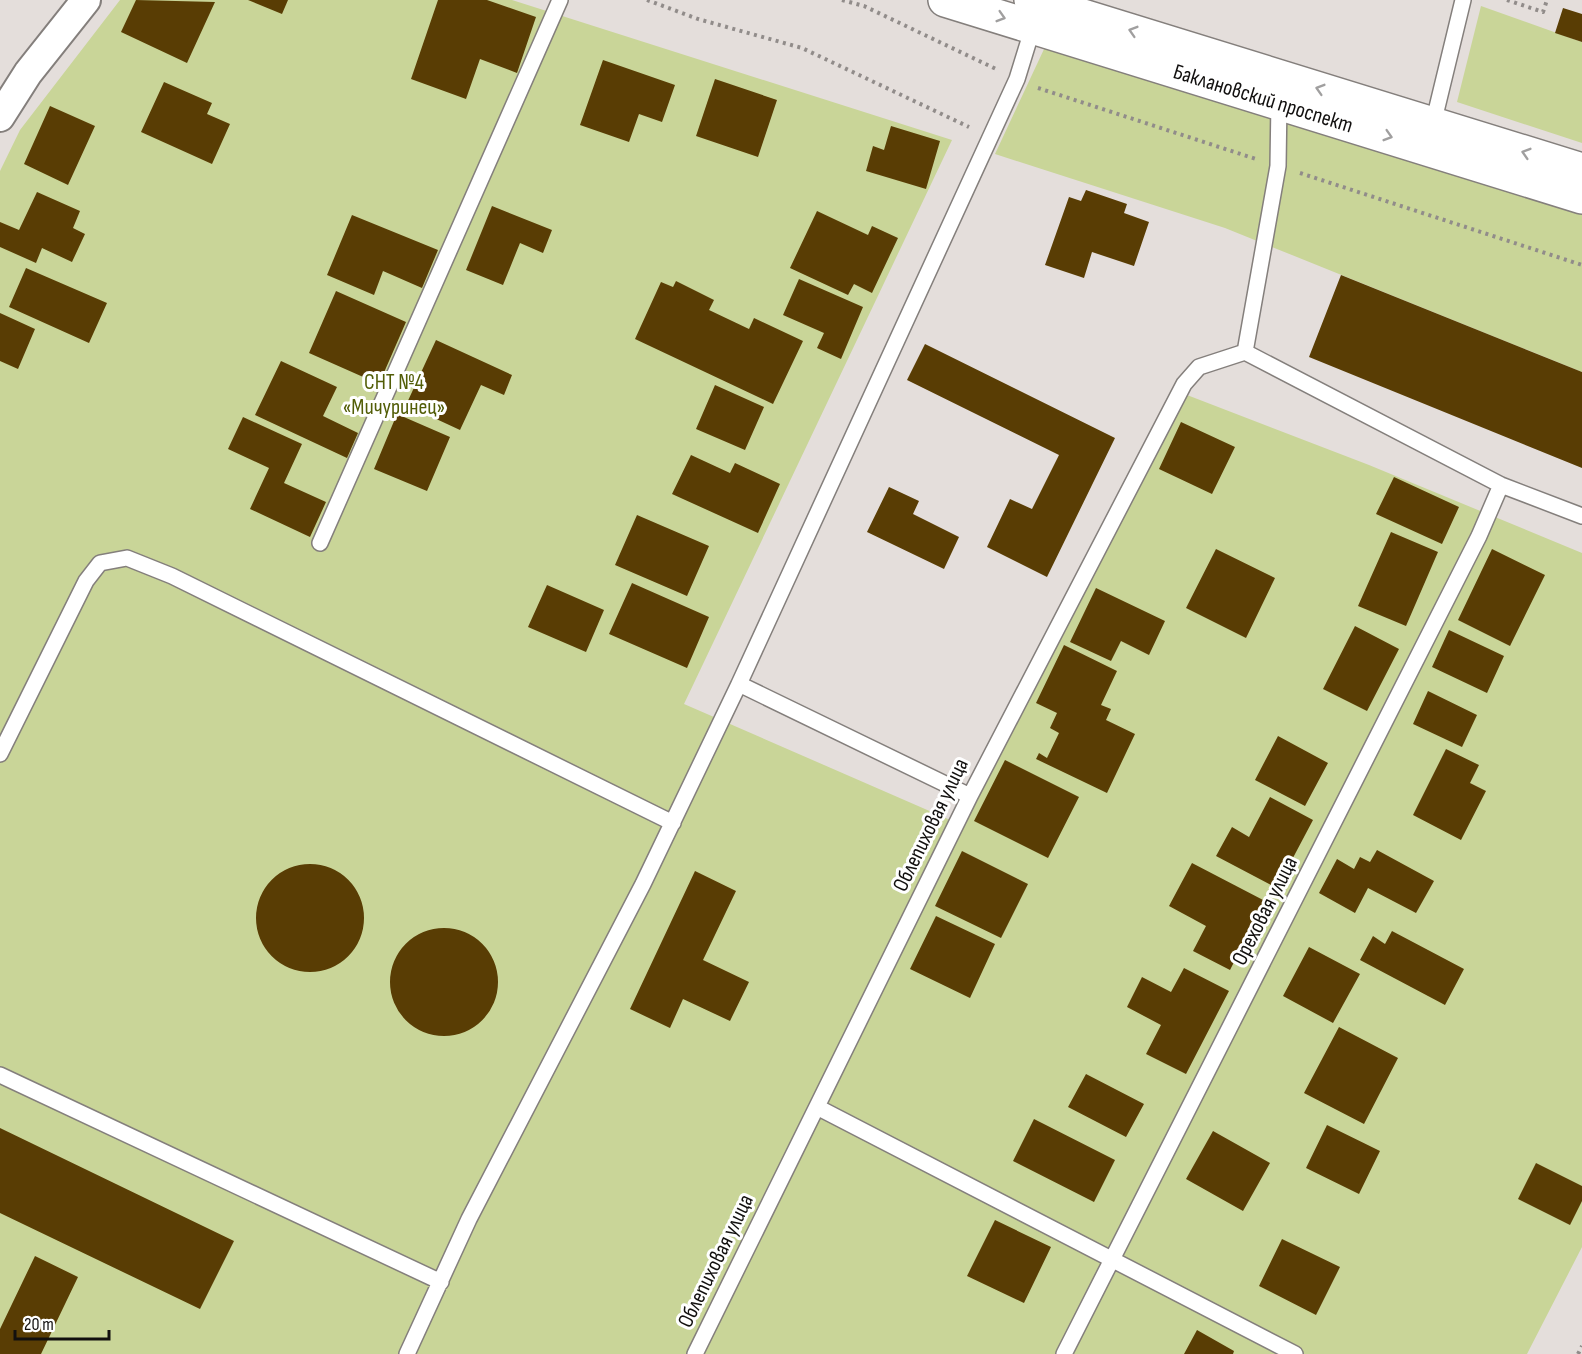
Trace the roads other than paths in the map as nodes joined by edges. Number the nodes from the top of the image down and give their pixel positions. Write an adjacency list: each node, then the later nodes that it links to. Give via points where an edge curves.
1 (86, 0): 7 (street, via 28,73)
2 (560, 0): 14 (lane)
3 (945, 0): 5 (main road, Баклановский проспект, one-way to 5)
4 (1463, 0): 8 (lane)
5 (1032, 14): 6 (main road, Баклановский проспект); 8 (main road, Баклановский проспект, one-way to 5); 15 (lane, via 1017,79)
6 (1279, 101): 10 (main road, Баклановский проспект, one-way to 10); 11 (lane, via 1278,166)
7 (0, 117)
8 (1433, 124): 9 (main road, Баклановский проспект, one-way to 8)
9 (1582, 170)
10 (1582, 196)
11 (1245, 352): 12 (lane); 17 (lane, Облепиховая улица, via 1199,367 1184,384)
12 (1501, 485): 13 (lane); 21 (lane, Ореховая улица, via 1479,536)
13 (1582, 516)
14 (320, 543)
15 (739, 684): 17 (lane); 18 (lane)
16 (0, 754): 18 (lane, via 86,581 99,563 127,558 172,576)
17 (970, 796): 20 (lane, Облепиховая улица)
18 (673, 823): 22 (lane, via 469,1219)
19 (0, 1075): 22 (lane)
20 (817, 1107): 21 (lane); 24 (lane, Облепиховая улица)
21 (1114, 1259): 25 (lane, Ореховая улица); 26 (lane)
22 (441, 1282): 23 (lane)
23 (407, 1354)
24 (695, 1354)
25 (1064, 1354)
26 (1295, 1354)

